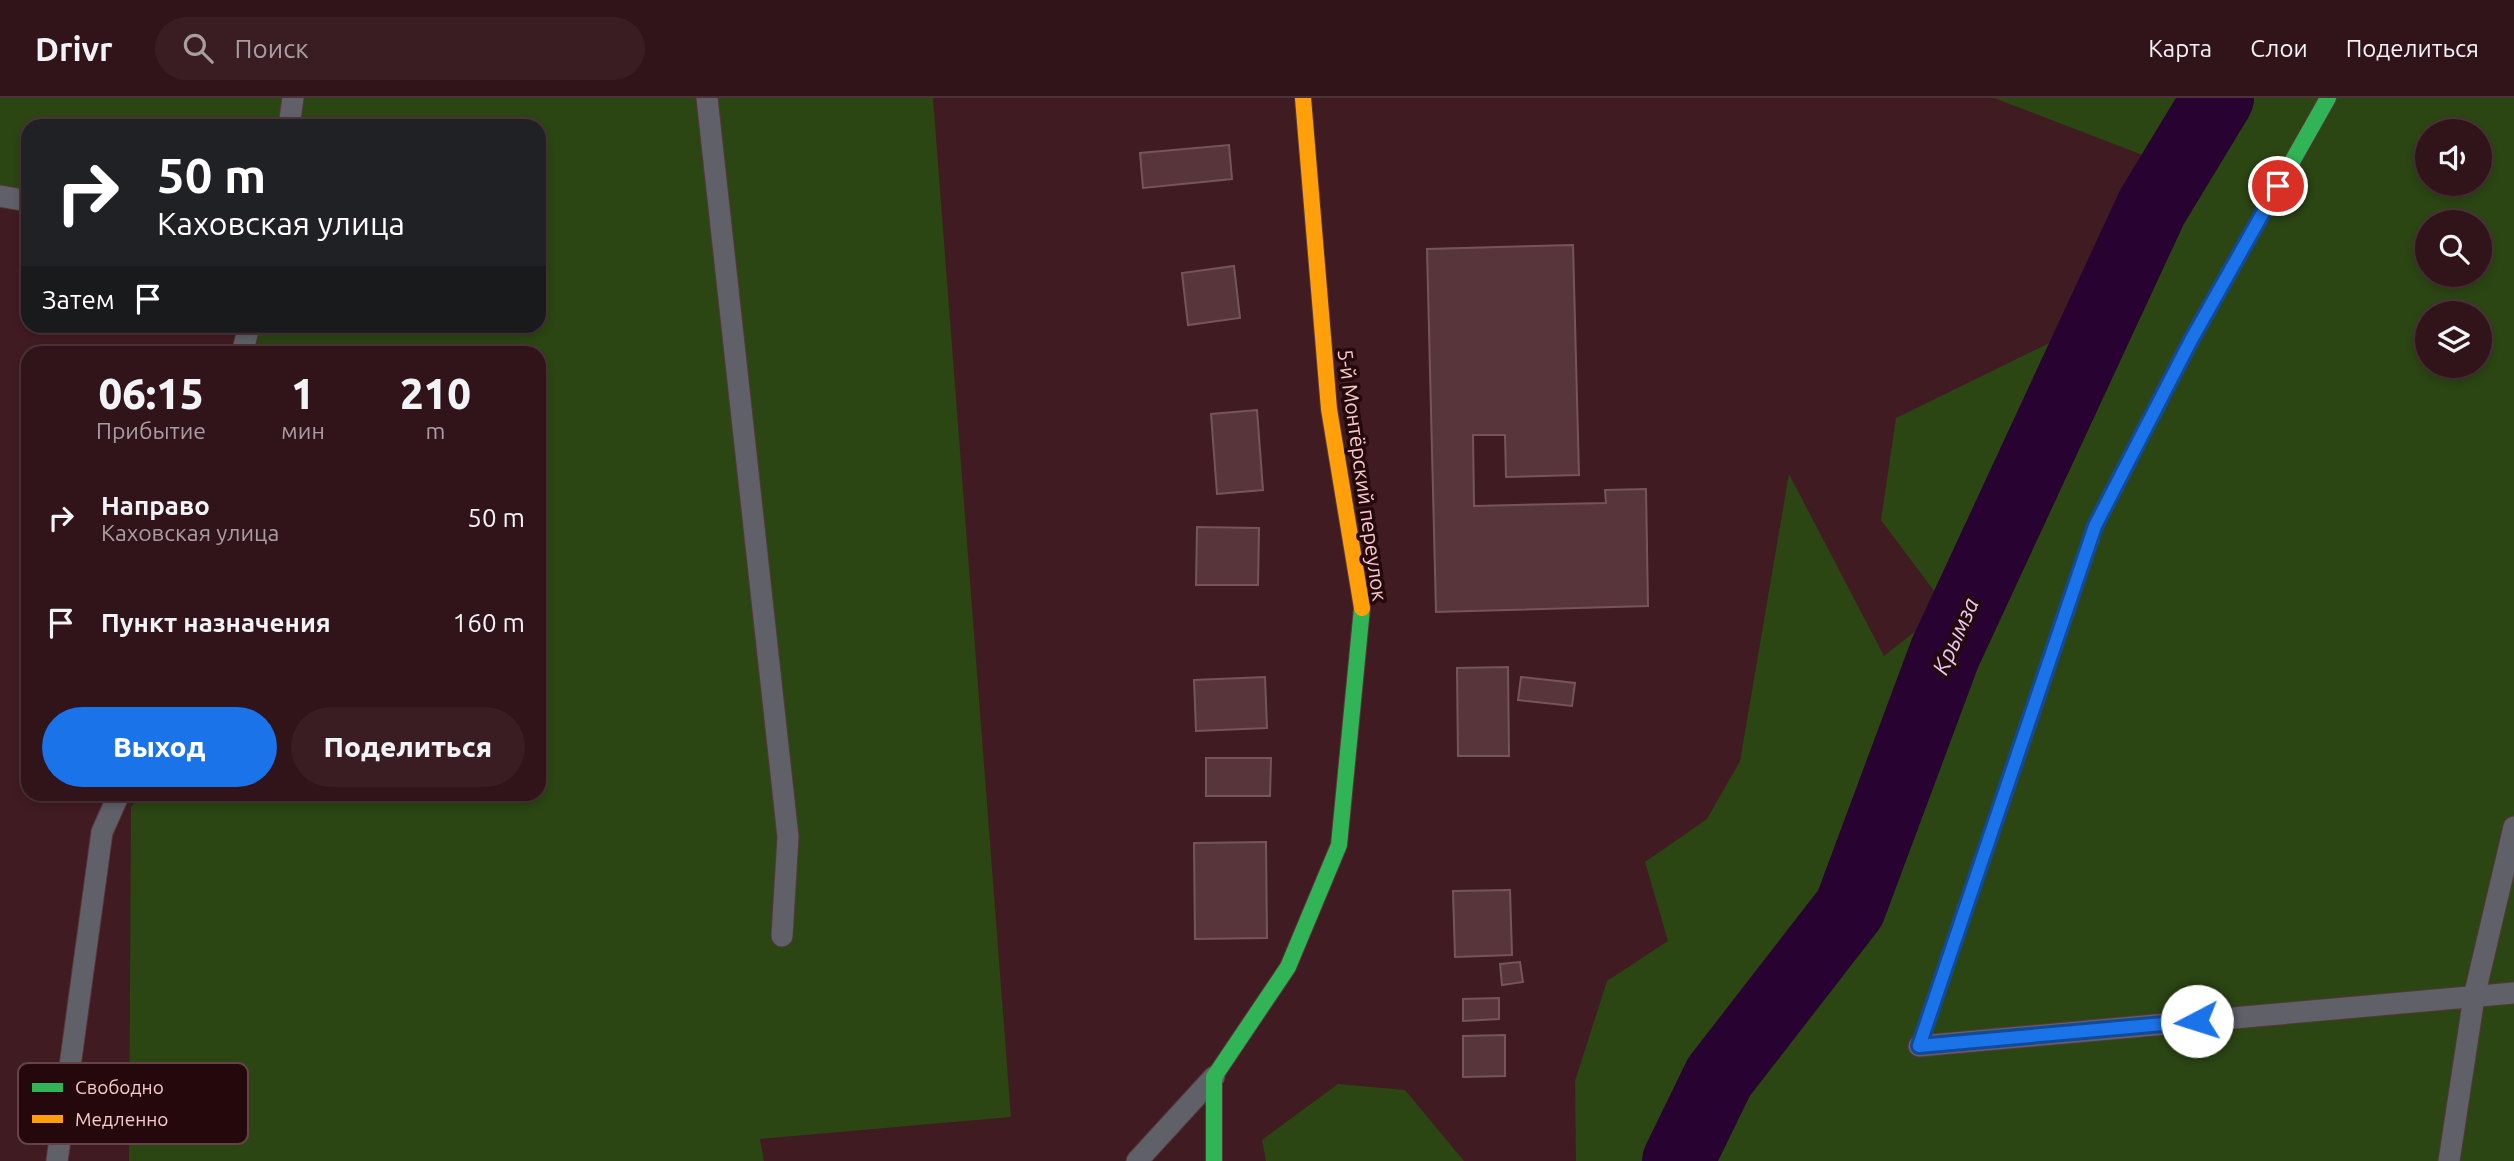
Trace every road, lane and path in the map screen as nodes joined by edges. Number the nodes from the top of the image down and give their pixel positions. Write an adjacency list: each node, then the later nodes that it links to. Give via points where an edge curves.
1 (293, 98): 5 (lane)
2 (707, 98): 10 (lane, via 788,836)
3 (1303, 98): 15 (street, 5-й Монтёрский переулок, via 1329,410 1362,604 1339,845 1288,967)
4 (2328, 98): 13 (street, via 2190,342 2095,526)
5 (290, 119)
6 (0, 195): 7 (lane)
7 (21, 200)
8 (116, 801): 14 (lane, via 102,832)
9 (2514, 827): 12 (lane)
10 (782, 936)
11 (2514, 993): 12 (lane)
12 (2474, 997): 13 (lane); 18 (lane)
13 (1919, 1046)
14 (70, 1063)
15 (1214, 1077): 16 (lane); 17 (street)
16 (1137, 1161)
17 (1214, 1161)
18 (2449, 1161)

